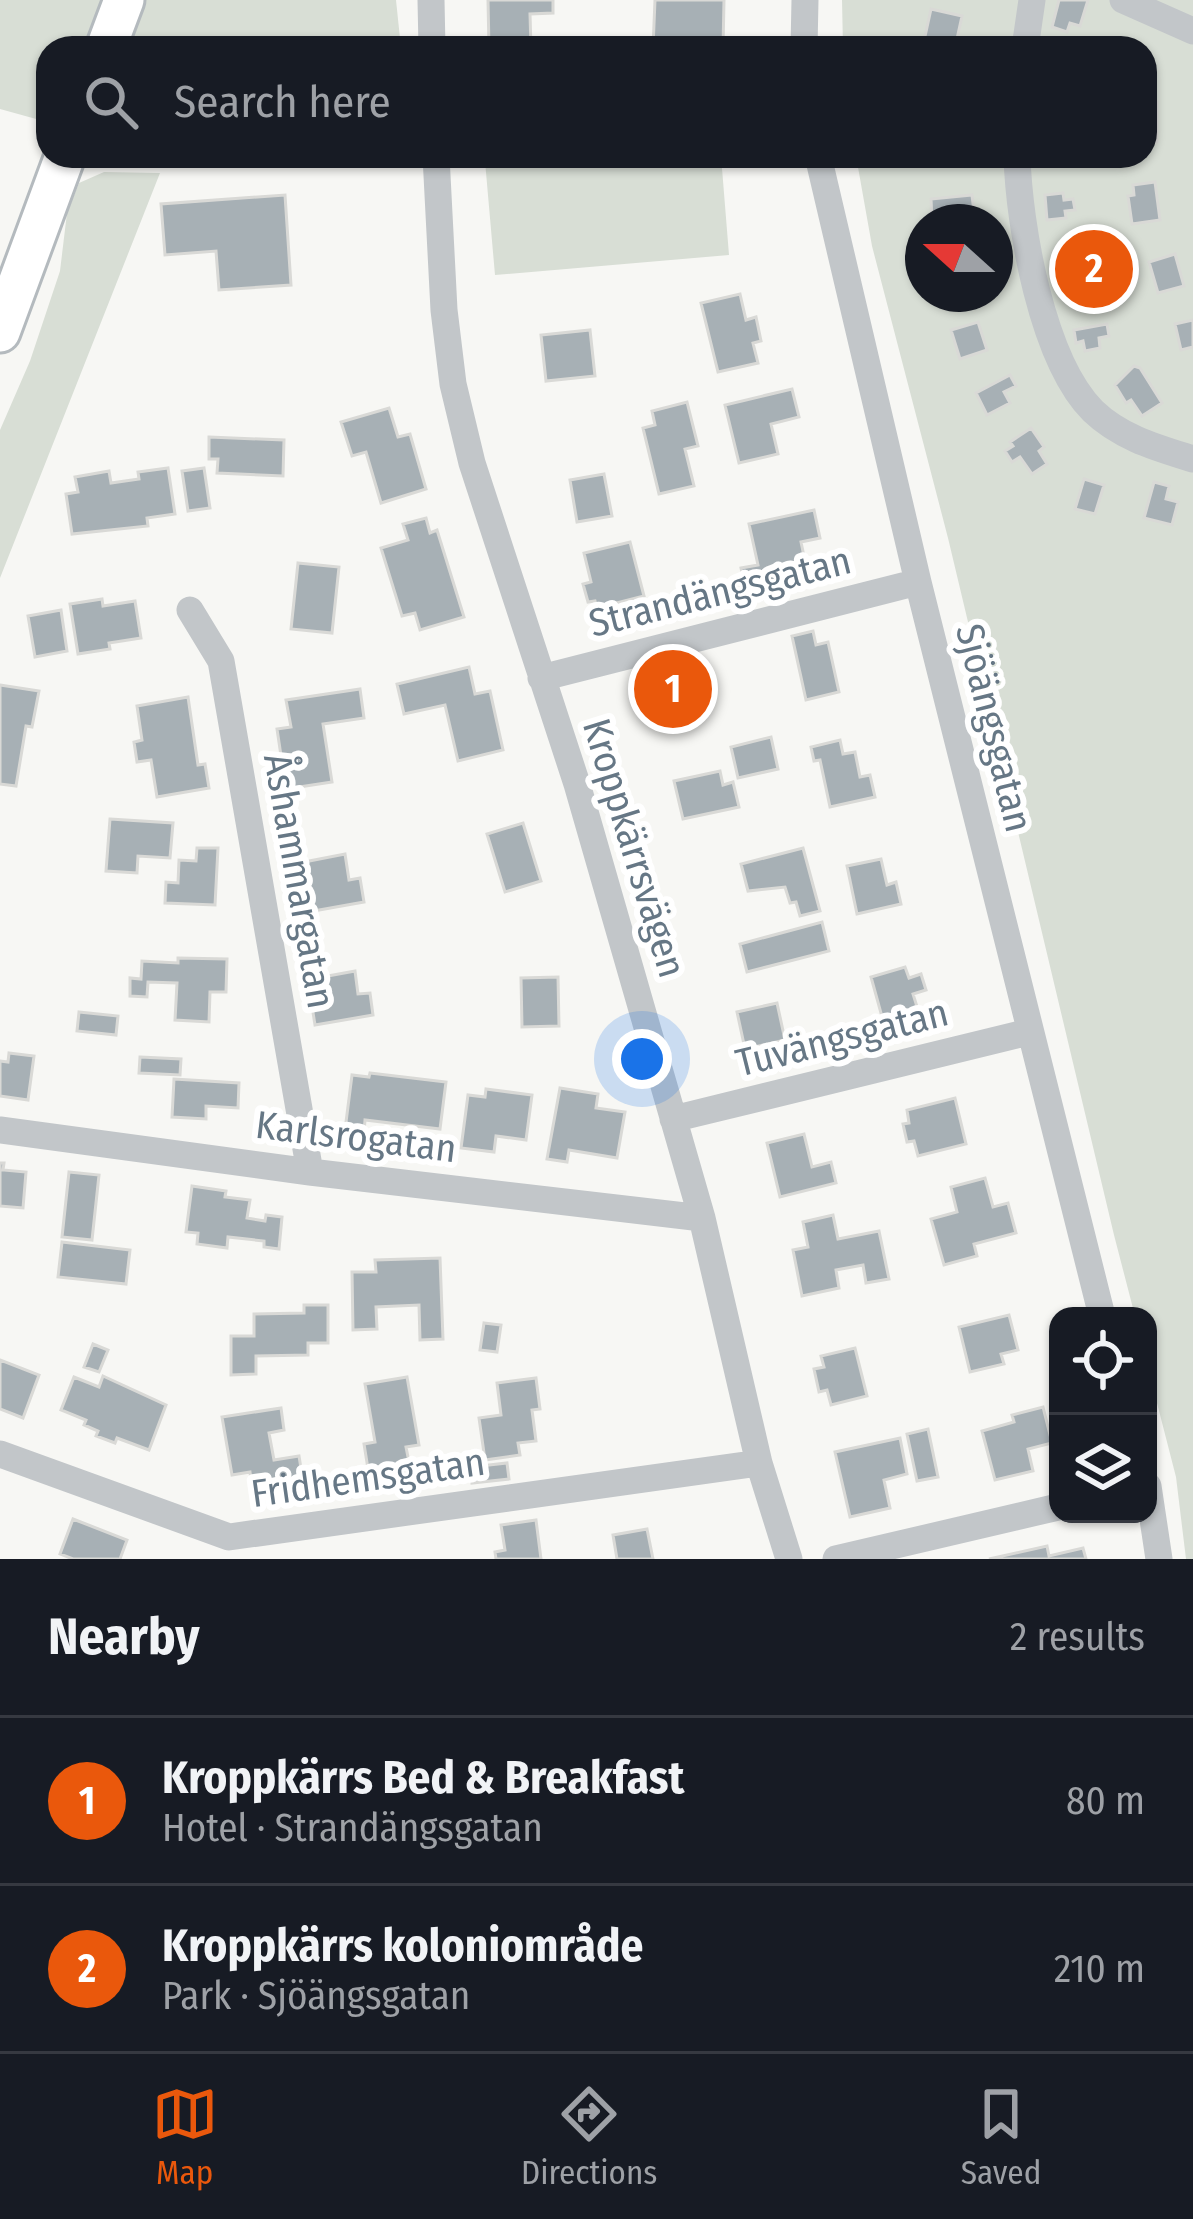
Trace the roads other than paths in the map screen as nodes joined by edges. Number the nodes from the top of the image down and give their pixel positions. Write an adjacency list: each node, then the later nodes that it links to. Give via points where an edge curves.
1 (124, 0): 7 (street)
2 (431, 0): 8 (street)
3 (805, 0): 9 (street)
4 (1032, 0): 10 (street)
5 (1124, 0): 6 (street)
6 (1193, 31)
7 (110, 36)
8 (432, 36)
9 (804, 36)
10 (1027, 36)
11 (61, 168): 15 (street)
12 (437, 168): 19 (street, Kroppkärrsvägen, via 453,384)
13 (821, 168): 17 (street, Sjöängsgatan)
14 (1019, 168): 16 (street, via 1037,298 1072,381 1093,411 1140,443)
15 (0, 332)
16 (1193, 459)
17 (918, 582): 19 (street, Strandängsgatan); 20 (street, Sjöängsgatan)
18 (190, 610): 23 (street, Åshammargatan, via 221,661)
19 (541, 678): 21 (street, Kroppkärrsvägen)
20 (1029, 1032): 21 (street, Tuvängsgatan); 25 (street, Sjöängsgatan)
21 (674, 1119): 24 (street, Kroppkärrsvägen)
22 (0, 1130): 23 (street, Karlsrogatan)
23 (310, 1172): 24 (street, Karlsrogatan)
24 (702, 1218): 27 (street, Kroppkärrsvägen)
25 (1100, 1307)
26 (0, 1454): 27 (street, Fridhemsgatan, via 229,1537)
27 (759, 1462): 30 (street, Kroppkärrsvägen)
28 (1049, 1509): 31 (street)
29 (1154, 1523): 32 (street)
30 (789, 1559)
31 (836, 1559)
32 (1159, 1559)

